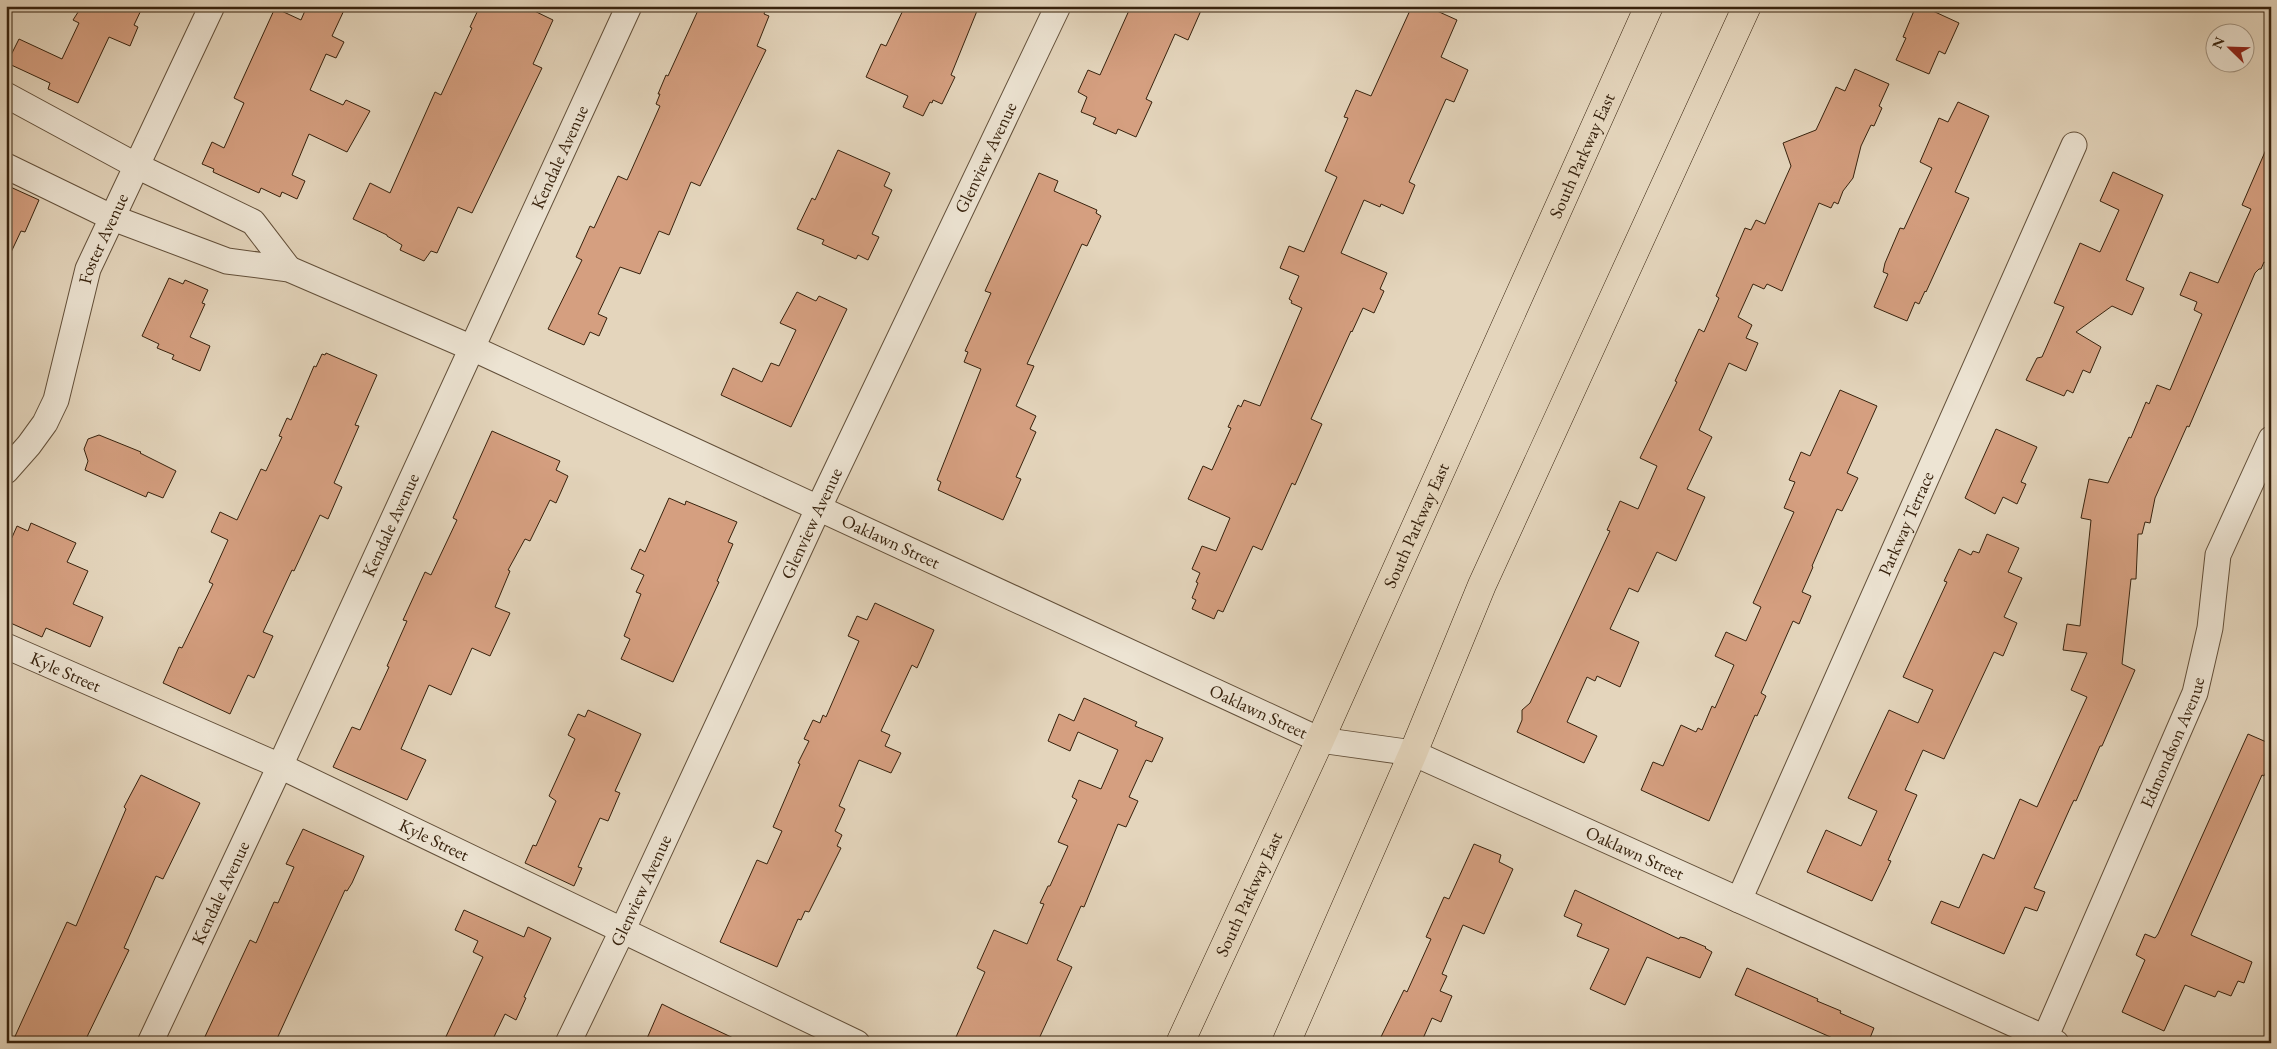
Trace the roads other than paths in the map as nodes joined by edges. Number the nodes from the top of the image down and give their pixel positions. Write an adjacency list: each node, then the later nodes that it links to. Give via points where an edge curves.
1 (212, 6): 9 (street, Foster Avenue)
2 (629, 6): 12 (street, Kendale Avenue)
3 (1058, 6): 15 (street, Glenview Avenue)
4 (1649, 6): 17 (main road, South Parkway East)
5 (1747, 6): 18 (main road, via 1482,585)
6 (6, 95): 9 (street)
7 (2074, 146): 20 (street, Parkway Terrace)
8 (6, 166): 10 (street)
9 (137, 166): 10 (street, Foster Avenue); 11 (street, via 253,222)
10 (113, 218): 11 (street, via 227,260); 14 (street, Foster Avenue, via 88,269 56,400 34,438)
11 (289, 269): 12 (street, Oaklawn Street)
12 (472, 348): 15 (street, Oaklawn Street); 19 (street, Kendale Avenue)
13 (2271, 439): 22 (street, Edmondson Avenue, via 2218,555 2210,628 2195,693)
14 (6, 471)
15 (818, 509): 17 (street, Oaklawn Street); 21 (street, Glenview Avenue)
16 (6, 646): 19 (street, Kyle Street)
17 (1320, 740): 18 (street, Oaklawn Street); 26 (main road, South Parkway East)
18 (1413, 753): 20 (street, Oaklawn Street); 27 (main road)
19 (280, 766): 21 (street, Kyle Street); 23 (street, Kendale Avenue)
20 (1739, 900): 22 (street, Oaklawn Street)
21 (623, 929): 24 (street, Glenview Avenue); 25 (street, Kyle Street)
22 (2051, 1040)
23 (150, 1043)
24 (568, 1043)
25 (857, 1043)
26 (1180, 1043)
27 (1286, 1043)

